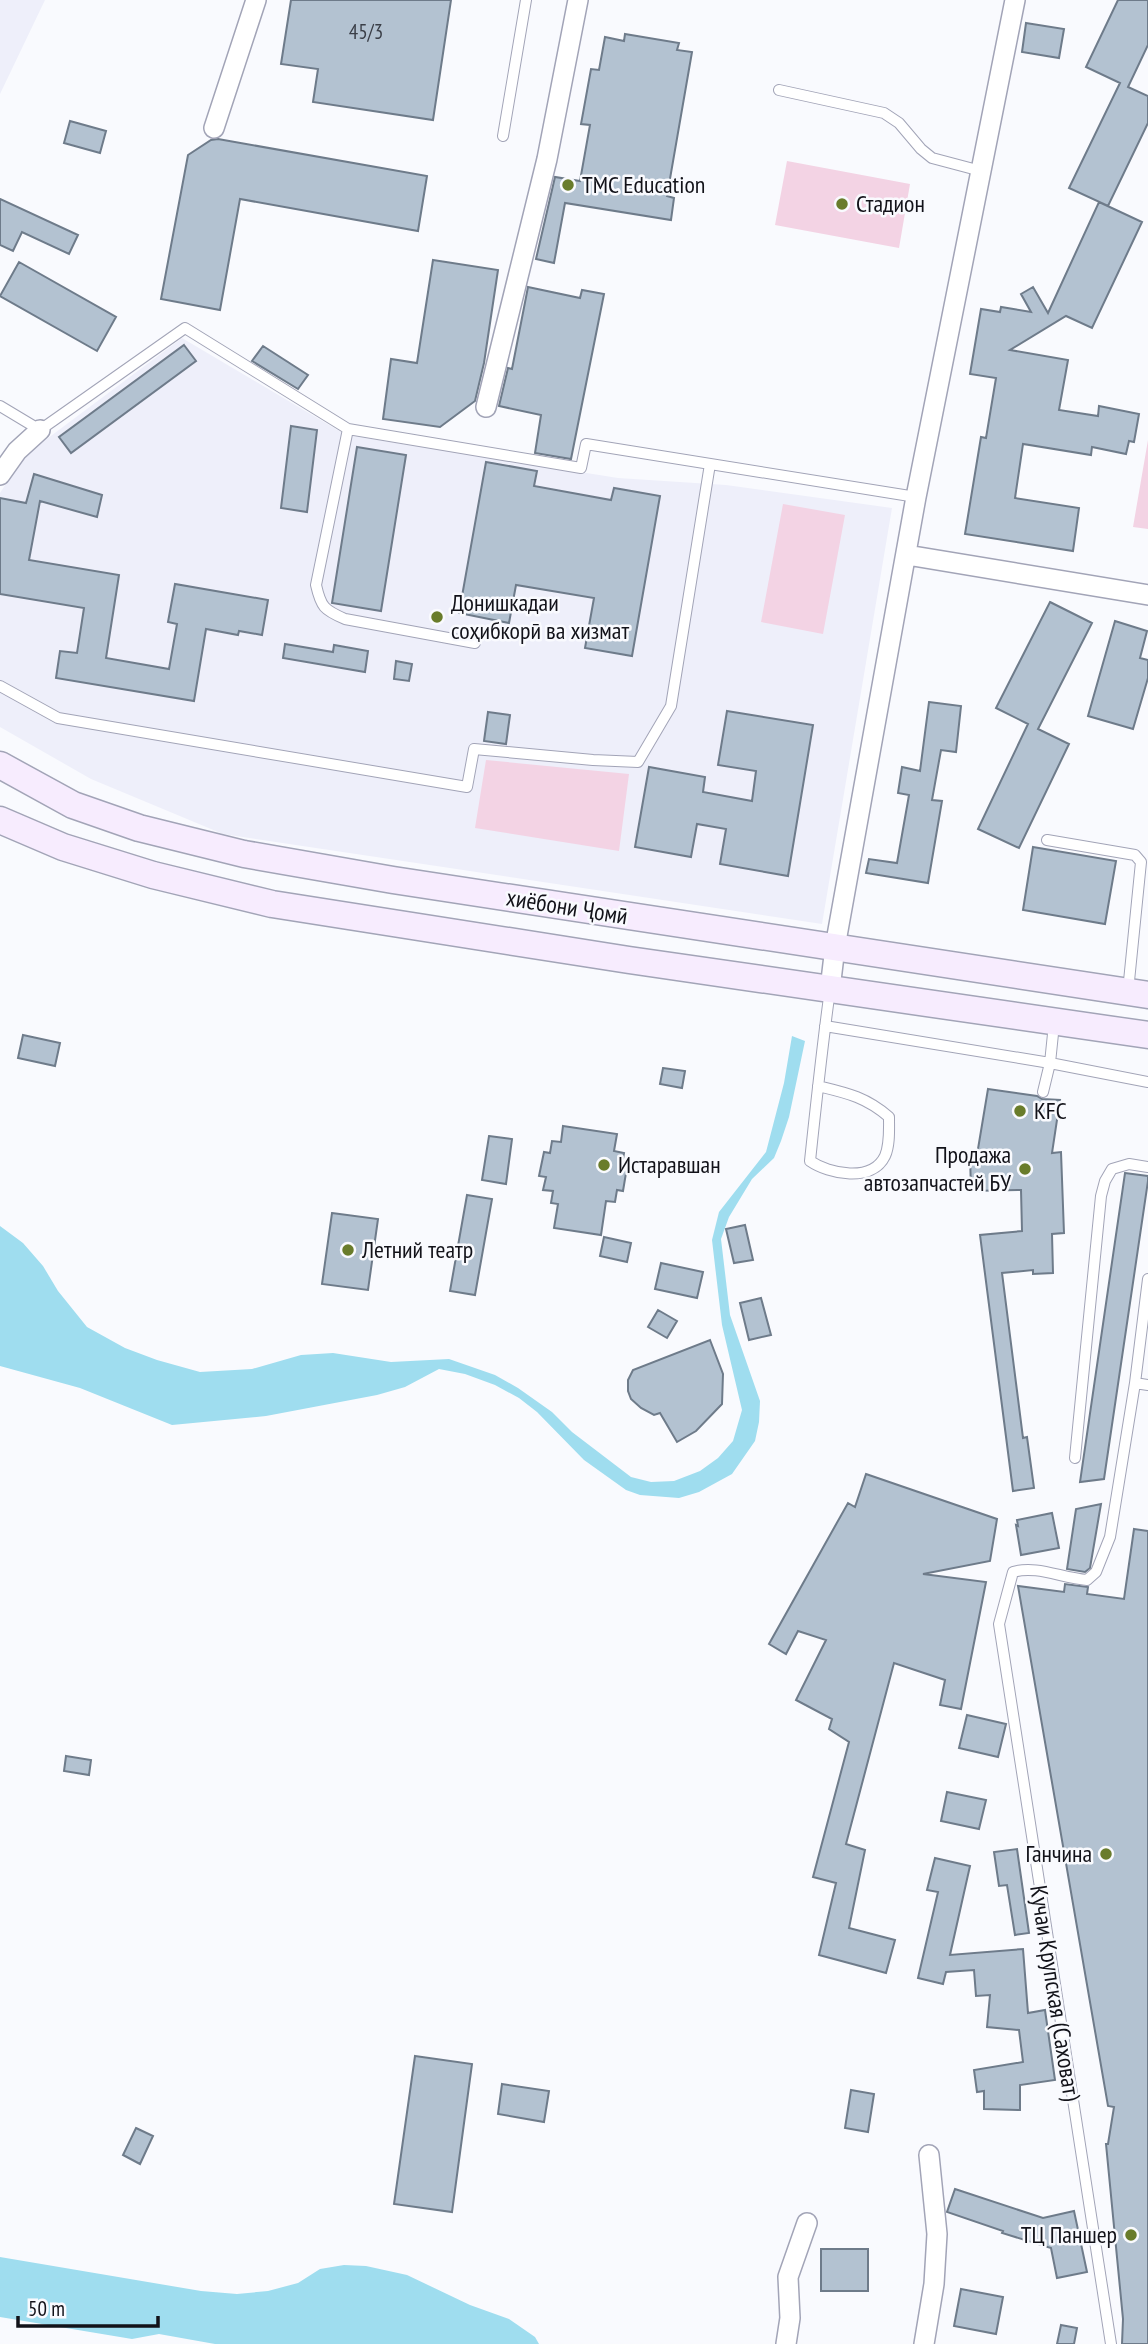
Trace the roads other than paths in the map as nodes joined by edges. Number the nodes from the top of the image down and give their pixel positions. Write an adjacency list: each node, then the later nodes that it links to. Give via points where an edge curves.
1 (256, 0): 6 (street)
2 (526, 0): 7 (lane)
3 (578, 0): 10 (street, via 547,159)
4 (1015, 0): 8 (street)
5 (779, 90): 8 (lane, via 884,113 932,158)
6 (214, 128)
7 (503, 136)
8 (981, 171): 15 (street)
9 (0, 406): 12 (lane)
10 (486, 407)
11 (348, 429): 12 (lane, via 185,328); 13 (lane, via 581,468 586,444); 18 (lane, via 316,585 320,601 327,611 345,619)
12 (40, 430): 14 (street, via 16,450)
13 (710, 464): 15 (lane); 19 (lane, via 671,706 638,762 474,748 467,787 58,718)
14 (0, 474)
15 (916, 496): 16 (street)
16 (907, 555): 17 (street); 23 (street)
17 (1148, 595)
18 (475, 643)
19 (0, 686)
20 (0, 765): 23 (main road, хиёбони Ҷомӣ, via 73,805 139,828 244,854)
21 (0, 820): 24 (main road, хиёбони Ҷомӣ, via 63,847 153,875 272,904)
22 (1047, 840): 25 (lane, via 1135,855 1140,862)
23 (835, 947): 24 (street); 25 (main road, хиёбони Ҷомӣ)
24 (830, 989): 26 (main road, хиёбони Ҷомӣ); 27 (lane)
25 (1138, 993)
26 (1055, 1021): 28 (main road, хиёбони Ҷомӣ); 29 (lane)
27 (825, 1026): 29 (lane); 31 (lane)
28 (1148, 1035)
29 (1050, 1063): 30 (lane); 32 (lane)
30 (1148, 1082)
31 (818, 1086): 31 (lane, via 810,1161 820,1168 858,1174 875,1168 885,1156 889,1117 872,1102)
32 (1043, 1092)
33 (1148, 1167): 37 (lane, via 1129,1164 1112,1169 1101,1196)
34 (1148, 1279): 35 (lane)
35 (1135, 1383): 36 (lane); 42 (lane, Кучаи Крупская (Саховат), via 1110,1537 1096,1572 1087,1580 1027,1568 1013,1572 999,1624)
36 (1148, 1385)
37 (1075, 1458)
38 (929, 2155): 41 (street, via 937,2234)
39 (807, 2223): 40 (street, via 788,2277)
40 (786, 2344)
41 (925, 2344)
42 (1111, 2344)

